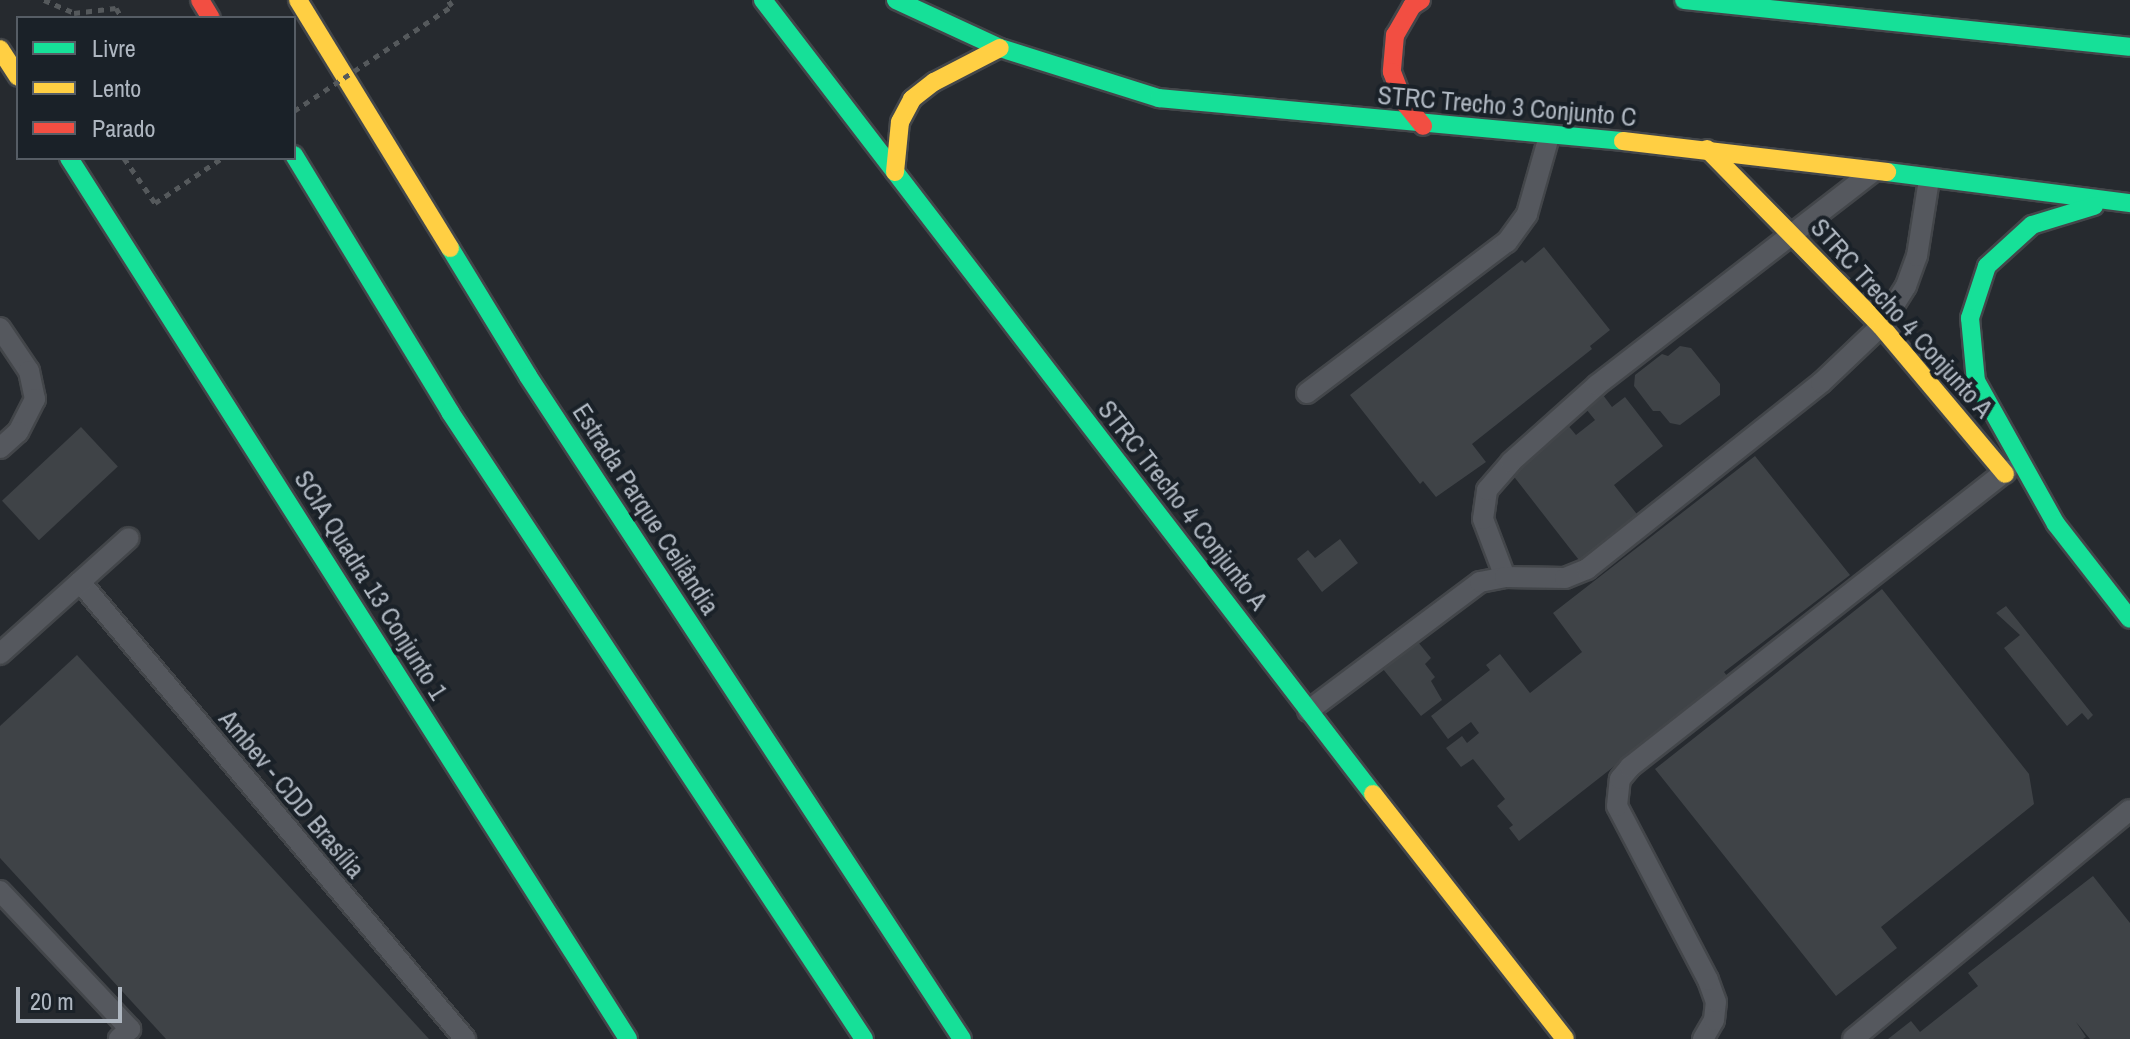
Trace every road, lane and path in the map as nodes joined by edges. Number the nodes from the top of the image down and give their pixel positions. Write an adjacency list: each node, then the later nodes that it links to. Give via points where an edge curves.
1 (44, 0): 8 (path, via 74,13 116,8)
2 (298, 0): 43 (main road, Estrada Parque Ceilândia, via 528,376)
3 (448, 0): 13 (path, bridge, via 452,6)
4 (763, 0): 22 (main road, STRC Trecho 4 Conjunto A)
5 (896, 0): 10 (main road, STRC Trecho 3 Conjunto C)
6 (1421, 0): 14 (main road, via 1395,35 1392,72 1403,101)
7 (1684, 0): 9 (main road)
8 (121, 16)
9 (2130, 47)
10 (1000, 48): 14 (main road, STRC Trecho 3 Conjunto C, via 1159,98); 22 (main road, via 912,99 900,122)
11 (0, 49): 12 (main road)
12 (16, 74)
13 (296, 110)
14 (1423, 126): 15 (main road, STRC Trecho 3 Conjunto C)
15 (1549, 136): 16 (main road, STRC Trecho 3 Conjunto C); 28 (lane, via 1527,214 1507,242)
16 (1707, 149): 21 (main road, STRC Trecho 3 Conjunto C); 25 (main road, STRC Trecho 4 Conjunto A)
17 (296, 158): 42 (main road, via 450,412)
18 (70, 160): 41 (main road, SCIA Quadra 13 Conjunto 1)
19 (125, 160): 20 (path, via 155,203)
20 (219, 160)
21 (1874, 171): 23 (main road, STRC Trecho 3 Conjunto C); 25 (lane)
22 (895, 172): 36 (main road, STRC Trecho 4 Conjunto A)
23 (1929, 179): 24 (main road, STRC Trecho 3 Conjunto C); 26 (lane, via 1917,256)
24 (2121, 202): 30 (main road, STRC Trecho 4 Conjunto A, via 2032,225 1987,266 1970,318 1976,381)
25 (1792, 235): 26 (main road, STRC Trecho 4 Conjunto A); 32 (lane, via 1597,385 1487,490 1483,519)
26 (1881, 326): 30 (main road, STRC Trecho 4 Conjunto A); 32 (lane, via 1821,383 1587,569 1565,578)
27 (0, 328): 29 (lane, via 29,371 35,399 18,432)
28 (1307, 393)
29 (0, 448)
30 (2012, 466): 34 (main road, STRC Trecho 4 Conjunto A); 45 (lane, via 1620,779 1617,806 1716,1002 1714,1020)
31 (129, 538): 33 (lane)
32 (1505, 577): 36 (lane, via 1480,582)
33 (80, 582): 35 (lane); 40 (lane, Ambev - CDD Brasília)
34 (2130, 619)
35 (0, 654)
36 (1308, 711): 44 (main road, STRC Trecho 4 Conjunto A)
37 (2130, 810): 46 (lane)
38 (0, 891): 39 (lane, via 130,1029)
39 (119, 1039)
40 (465, 1039)
41 (628, 1039)
42 (864, 1039)
43 (962, 1039)
44 (1565, 1039)
45 (1703, 1039)
46 (1853, 1039)

